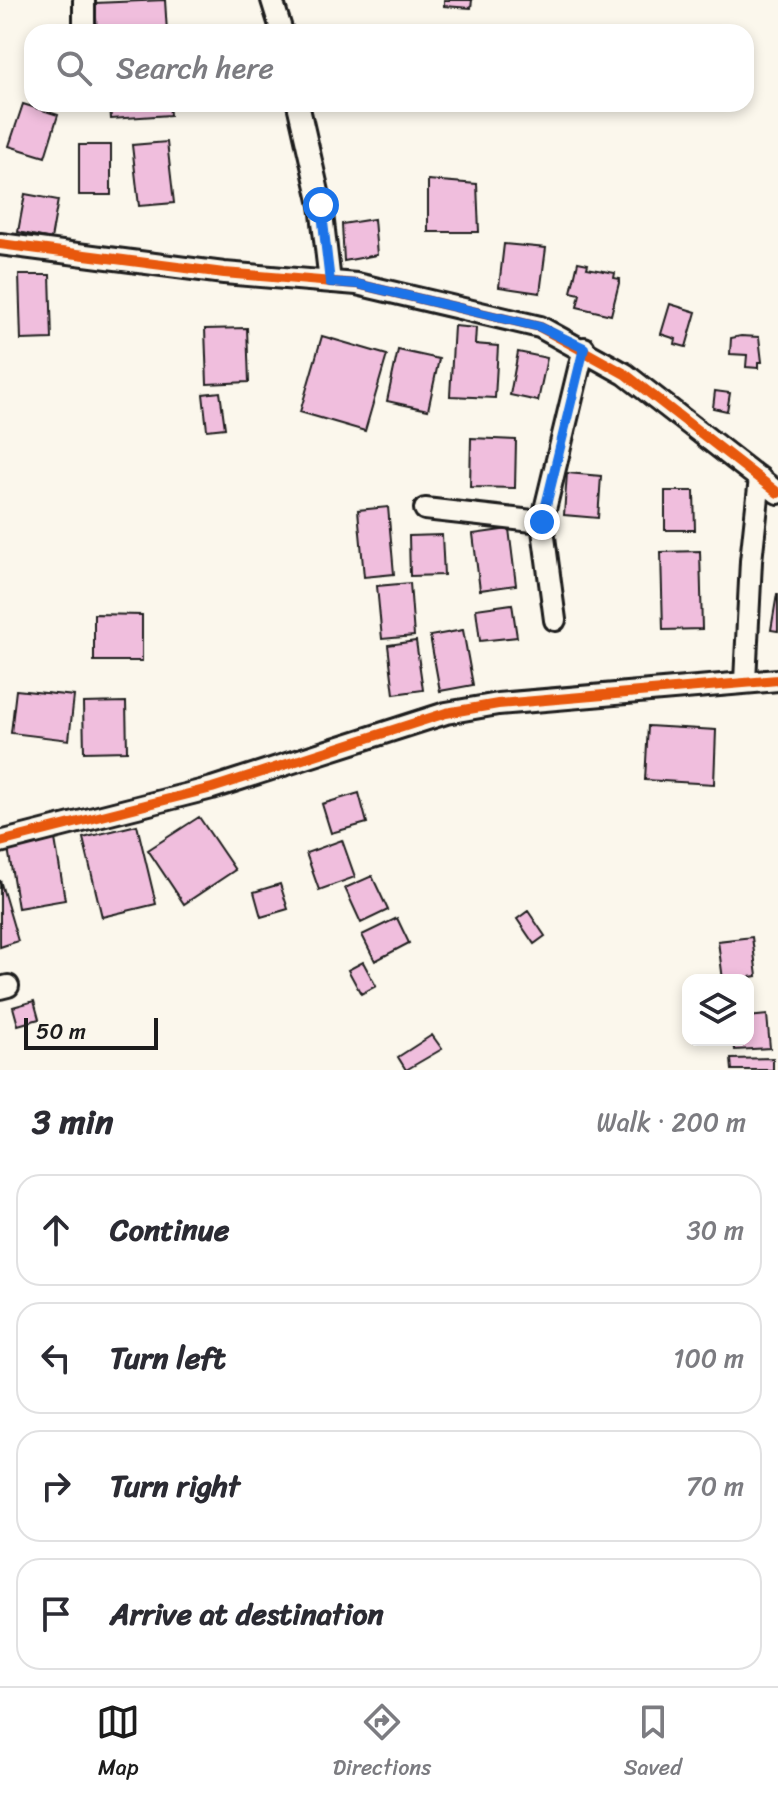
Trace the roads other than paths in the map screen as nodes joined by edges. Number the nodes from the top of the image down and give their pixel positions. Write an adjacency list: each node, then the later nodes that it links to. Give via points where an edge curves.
1 (84, 0): 3 (street)
2 (272, 0): 4 (street)
3 (84, 24)
4 (280, 24)
5 (300, 112): 7 (street, via 321,205)
6 (0, 244): 7 (street)
7 (330, 282): 8 (street, via 540,327)
8 (584, 348): 9 (street, via 667,404); 12 (street)
9 (760, 478): 10 (street); 15 (street)
10 (778, 493)
11 (425, 509): 12 (street)
12 (542, 522): 13 (street)
13 (555, 620)
14 (778, 680): 15 (street)
15 (745, 681): 16 (street, via 446,713 212,788)
16 (0, 842)

